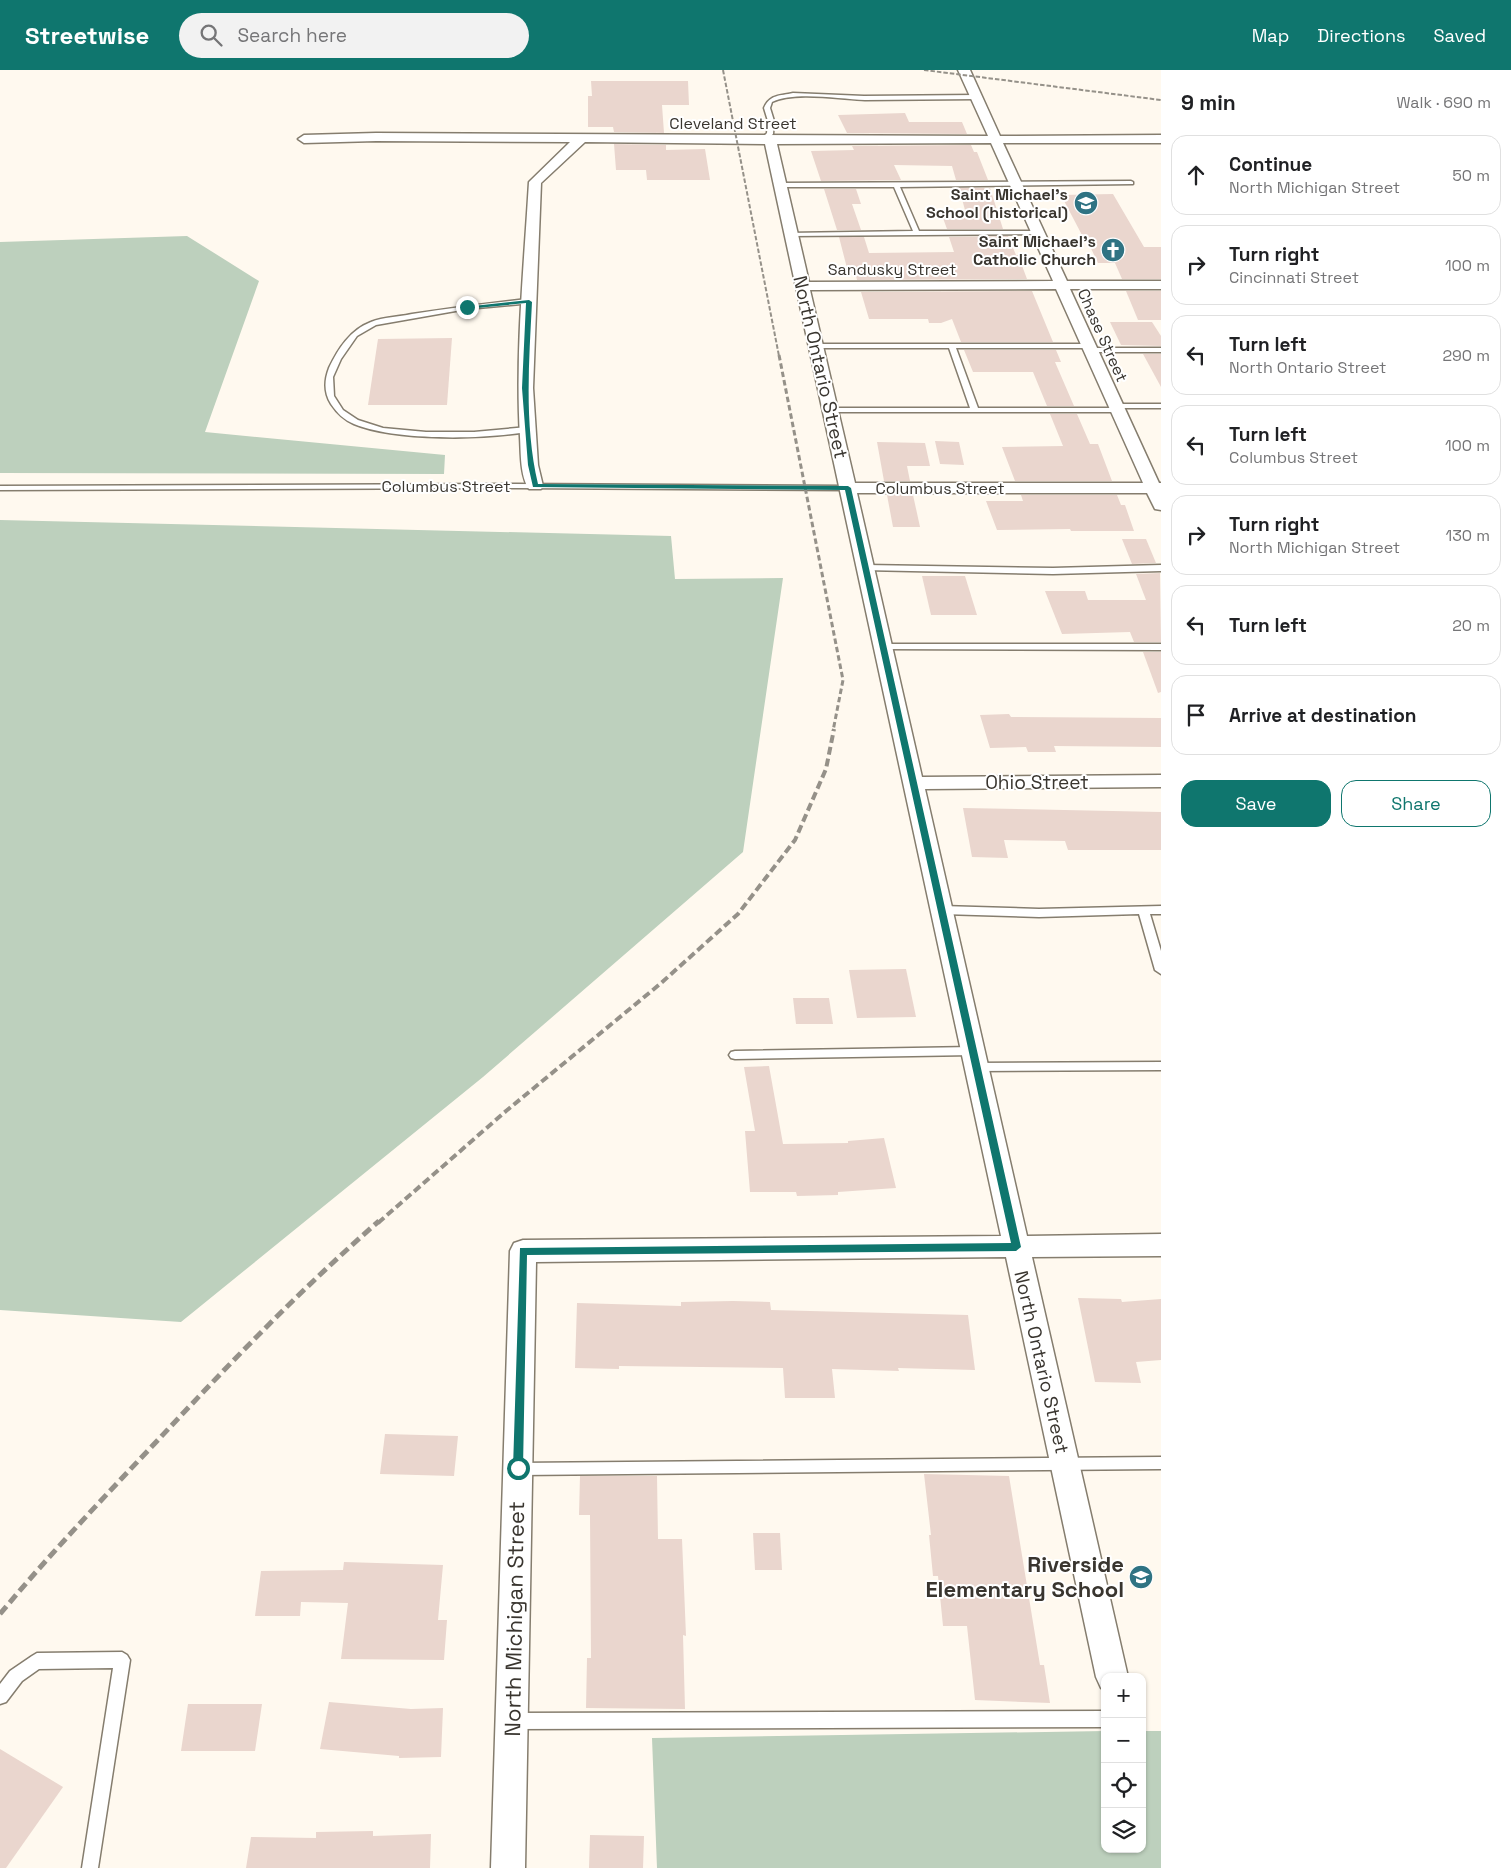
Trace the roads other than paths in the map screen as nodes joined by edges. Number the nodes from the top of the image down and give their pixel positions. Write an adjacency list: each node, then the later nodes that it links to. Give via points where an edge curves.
1 (964, 70): 2 (street, Chase Street)
2 (977, 97): 5 (street, Chase Street); 7 (lane, via 794,95 776,98 767,108 771,121)
3 (582, 138): 4 (street, Cleveland Street); 7 (street, Cleveland Street); 18 (street, via 535,182)
4 (304, 139)
5 (996, 139): 6 (street, Cleveland Street); 7 (street, Cleveland Street); 11 (street, Chase Street)
6 (1161, 139)
7 (767, 140): 9 (street, North Ontario Street)
8 (1131, 183): 11 (lane)
9 (780, 185): 10 (lane); 14 (street, North Ontario Street)
10 (896, 185): 11 (lane); 13 (lane)
11 (1016, 185): 12 (street, Chase Street)
12 (1038, 232): 13 (lane); 17 (street, Chase Street)
13 (917, 233): 14 (lane)
14 (791, 234): 16 (street, North Ontario Street)
15 (1161, 285): 17 (street, Sandusky Street)
16 (803, 286): 17 (street, Sandusky Street); 19 (street, North Ontario Street)
17 (1062, 286): 21 (street, Chase Street)
18 (529, 302): 27 (street, via 525,388); 27 (lane, via 458,309 374,323 354,334 328,377 330,396 340,412 355,422 382,430 474,434)
19 (816, 346): 20 (lane); 25 (street, North Ontario Street)
20 (952, 346): 21 (lane); 26 (lane)
21 (1090, 348): 22 (lane); 24 (street, Chase Street)
22 (1161, 350)
23 (1161, 406): 24 (lane)
24 (1117, 408): 26 (lane); 31 (street, Chase Street)
25 (830, 410): 26 (lane); 30 (street, North Ontario Street)
26 (975, 410)
27 (528, 429): 28 (street)
28 (535, 486): 29 (lane, Columbus Street); 30 (lane, Columbus Street)
29 (0, 488)
30 (848, 488): 31 (street, Columbus Street); 33 (street, North Ontario Street)
31 (1157, 488): 32 (street, Chase Street)
32 (1161, 505)
33 (866, 568): 34 (lane, via 1053,571); 35 (street, North Ontario Street)
34 (1161, 568)
35 (883, 648): 36 (lane); 38 (street, North Ontario Street)
36 (1161, 648)
37 (1161, 781): 38 (street, Ohio Street)
38 (913, 782): 39 (street, North Ontario Street)
39 (942, 910): 40 (lane); 44 (street, North Ontario Street)
40 (1143, 910): 41 (lane); 42 (lane)
41 (1161, 910)
42 (1161, 970)
43 (735, 1055): 44 (lane)
44 (975, 1059): 45 (lane); 47 (street, North Ontario Street)
45 (1161, 1066)
46 (1161, 1245): 47 (street)
47 (1016, 1247): 49 (street, North Ontario Street); 50 (street, North Michigan Street, via 523,1251)
48 (1161, 1463): 49 (lane)
49 (1064, 1464): 50 (lane); 51 (street, North Ontario Street)
50 (518, 1468): 54 (street, North Michigan Street)
51 (1111, 1673)
52 (0, 1696): 55 (lane, via 16,1676 36,1661 122,1660)
53 (1101, 1718): 54 (lane)
54 (512, 1721): 56 (street, North Michigan Street)
55 (90, 1868)
56 (508, 1868)

